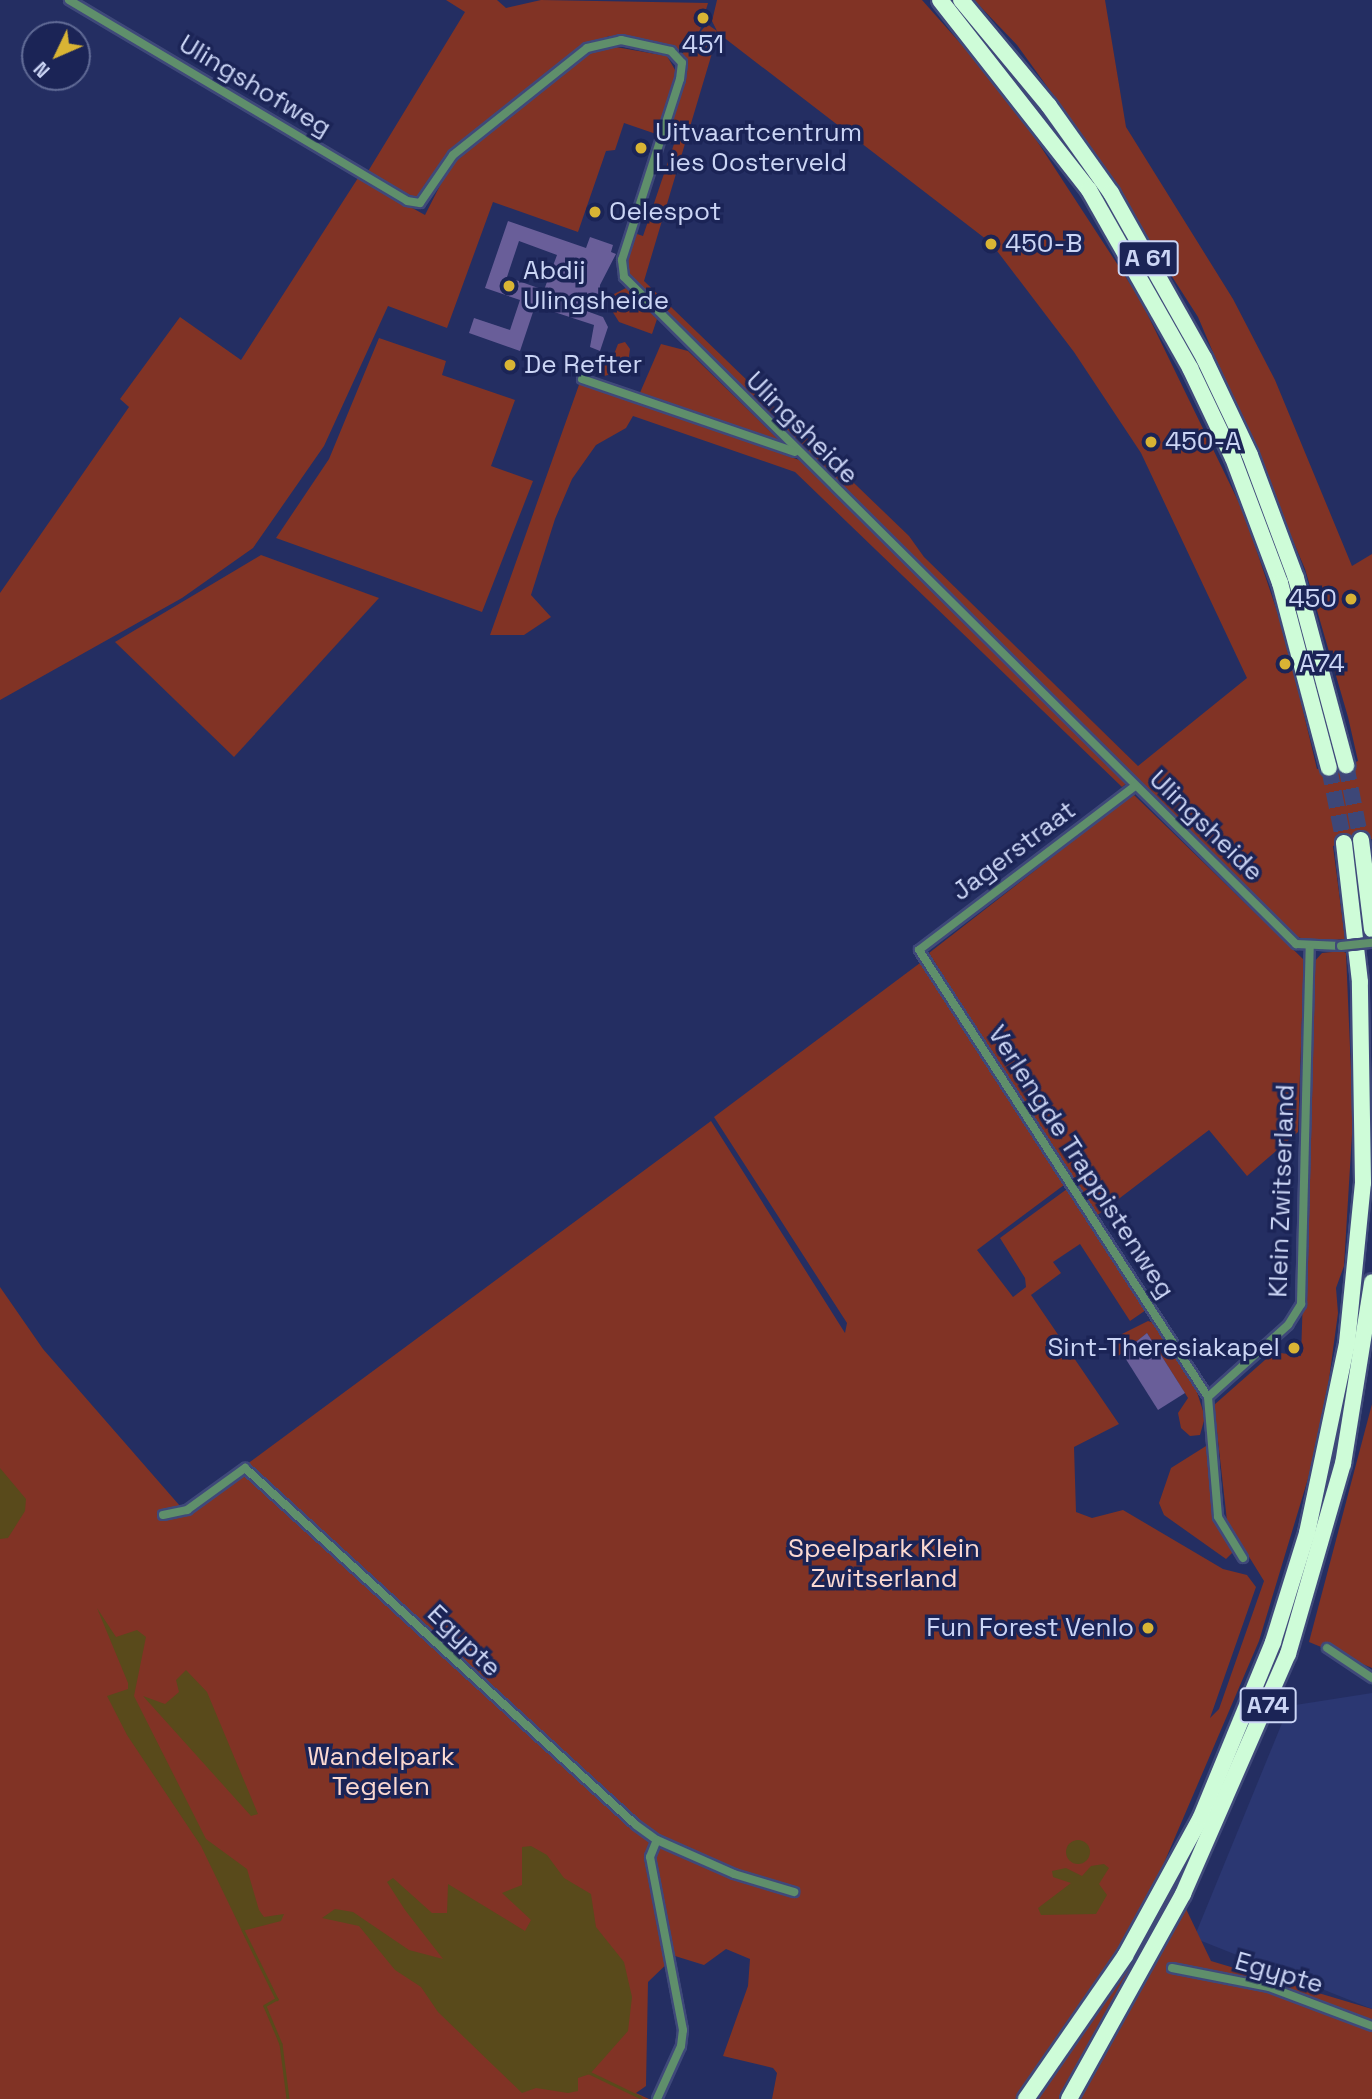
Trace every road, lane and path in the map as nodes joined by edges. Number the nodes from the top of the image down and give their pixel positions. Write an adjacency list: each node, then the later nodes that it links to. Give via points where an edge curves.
1 (69, 0): 4 (street, Ulingshofweg, via 407,201)
2 (940, 0): 8 (highway, A 61, via 1089,190 1190,368 1260,526 1291,619)
3 (961, 0): 7 (highway, A 61, via 1049,106 1111,193 1204,358 1284,546 1311,626)
4 (420, 203): 6 (street, Ulingsheide, via 453,156 587,48 621,40 671,51 682,64 680,79 622,260 624,277)
5 (582, 379): 6 (street)
6 (795, 452): 9 (street, Ulingsheide)
7 (1346, 765)
8 (1329, 768)
9 (1135, 786): 14 (street, Ulingsheide, via 1297,944); 15 (street, Jagerstraat)
10 (1361, 840): 12 (highway)
11 (1344, 843): 26 (highway, A74, via 1360,982 1363,1182 1347,1343 1310,1520 1273,1642 1200,1817 1125,1956)
12 (1372, 929)
13 (1372, 943): 14 (street, bridge)
14 (1310, 948): 17 (street, Klein Zwitserland, via 1301,1304 1288,1325)
15 (919, 950): 17 (street, Verlengde Trappistenweg)
16 (1372, 1282): 27 (highway, A74, via 1343,1464 1288,1654 1183,1894)
17 (1208, 1397): 19 (street, via 1218,1517)
18 (163, 1515): 22 (street, Egypte, via 187,1510 245,1468 510,1715)
19 (1243, 1558)
20 (1327, 1648): 21 (street)
21 (1372, 1678)
22 (657, 1840): 23 (street, Egypte, via 755,1882); 28 (street, via 651,1864 683,2030 681,2046)
23 (794, 1892)
24 (1172, 1968): 25 (street, Egypte, via 1269,1987)
25 (1372, 2026)
26 (1029, 2096)
27 (1070, 2097)
28 (657, 2099)

